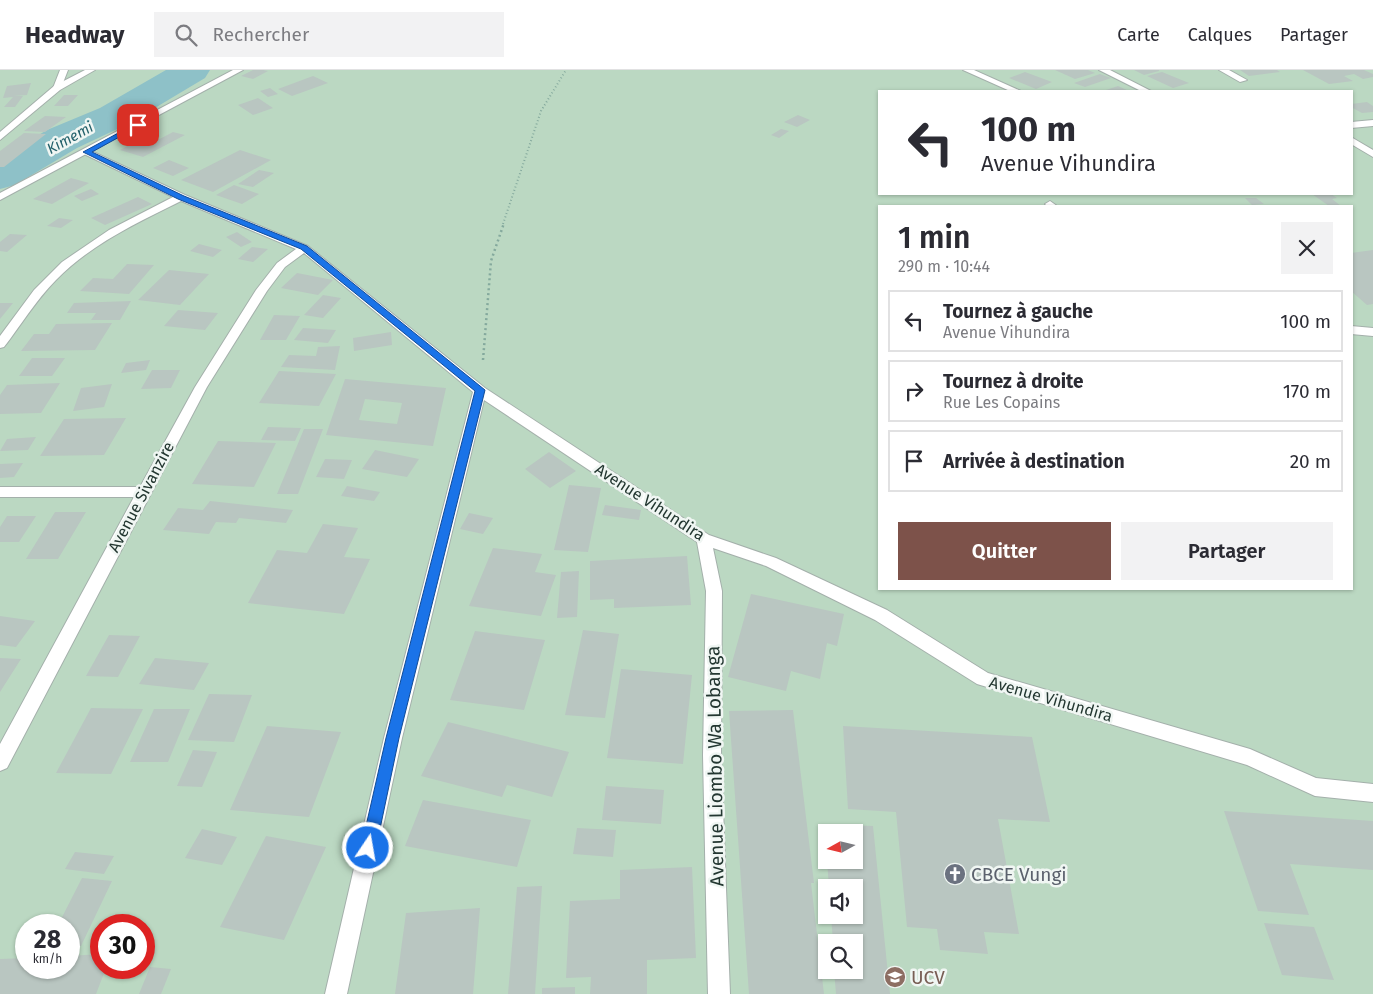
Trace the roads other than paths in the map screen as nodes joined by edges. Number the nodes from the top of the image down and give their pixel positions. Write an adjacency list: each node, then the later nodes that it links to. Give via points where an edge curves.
1 (64, 70): 8 (street)
2 (91, 70): 8 (street)
3 (239, 70): 15 (street)
4 (967, 70): 9 (street)
5 (1103, 70): 10 (street)
6 (1223, 70): 7 (street)
7 (1243, 80)
8 (57, 88): 13 (street)
9 (1015, 90)
10 (1145, 90)
11 (1373, 123): 12 (street)
12 (1353, 125)
13 (0, 137)
14 (1353, 141): 16 (street)
15 (87, 152): 17 (street); 18 (street, Avenue Vihundira)
16 (1373, 154)
17 (0, 197)
18 (181, 197): 19 (street, Avenue Vihundira); 22 (street, via 106,235 80,254 51,278)
19 (304, 248): 23 (street, Avenue Vihundira); 25 (street, Avenue Sivanzire, via 281,265 262,290 201,387)
20 (1353, 330): 21 (street)
21 (1373, 332)
22 (0, 344)
23 (480, 390): 26 (street, Avenue Vihundira); 29 (street, via 393,738)
24 (0, 492): 25 (street)
25 (144, 492): 27 (street, Avenue Sivanzire)
26 (704, 539): 28 (street, Avenue Vihundira, via 771,562 881,616 983,679 1250,756 1315,787); 30 (street, Avenue Liombo Wa Lobanga, via 714,591 712,754)
27 (0, 762)
28 (1373, 793)
29 (336, 994)
30 (719, 994)

